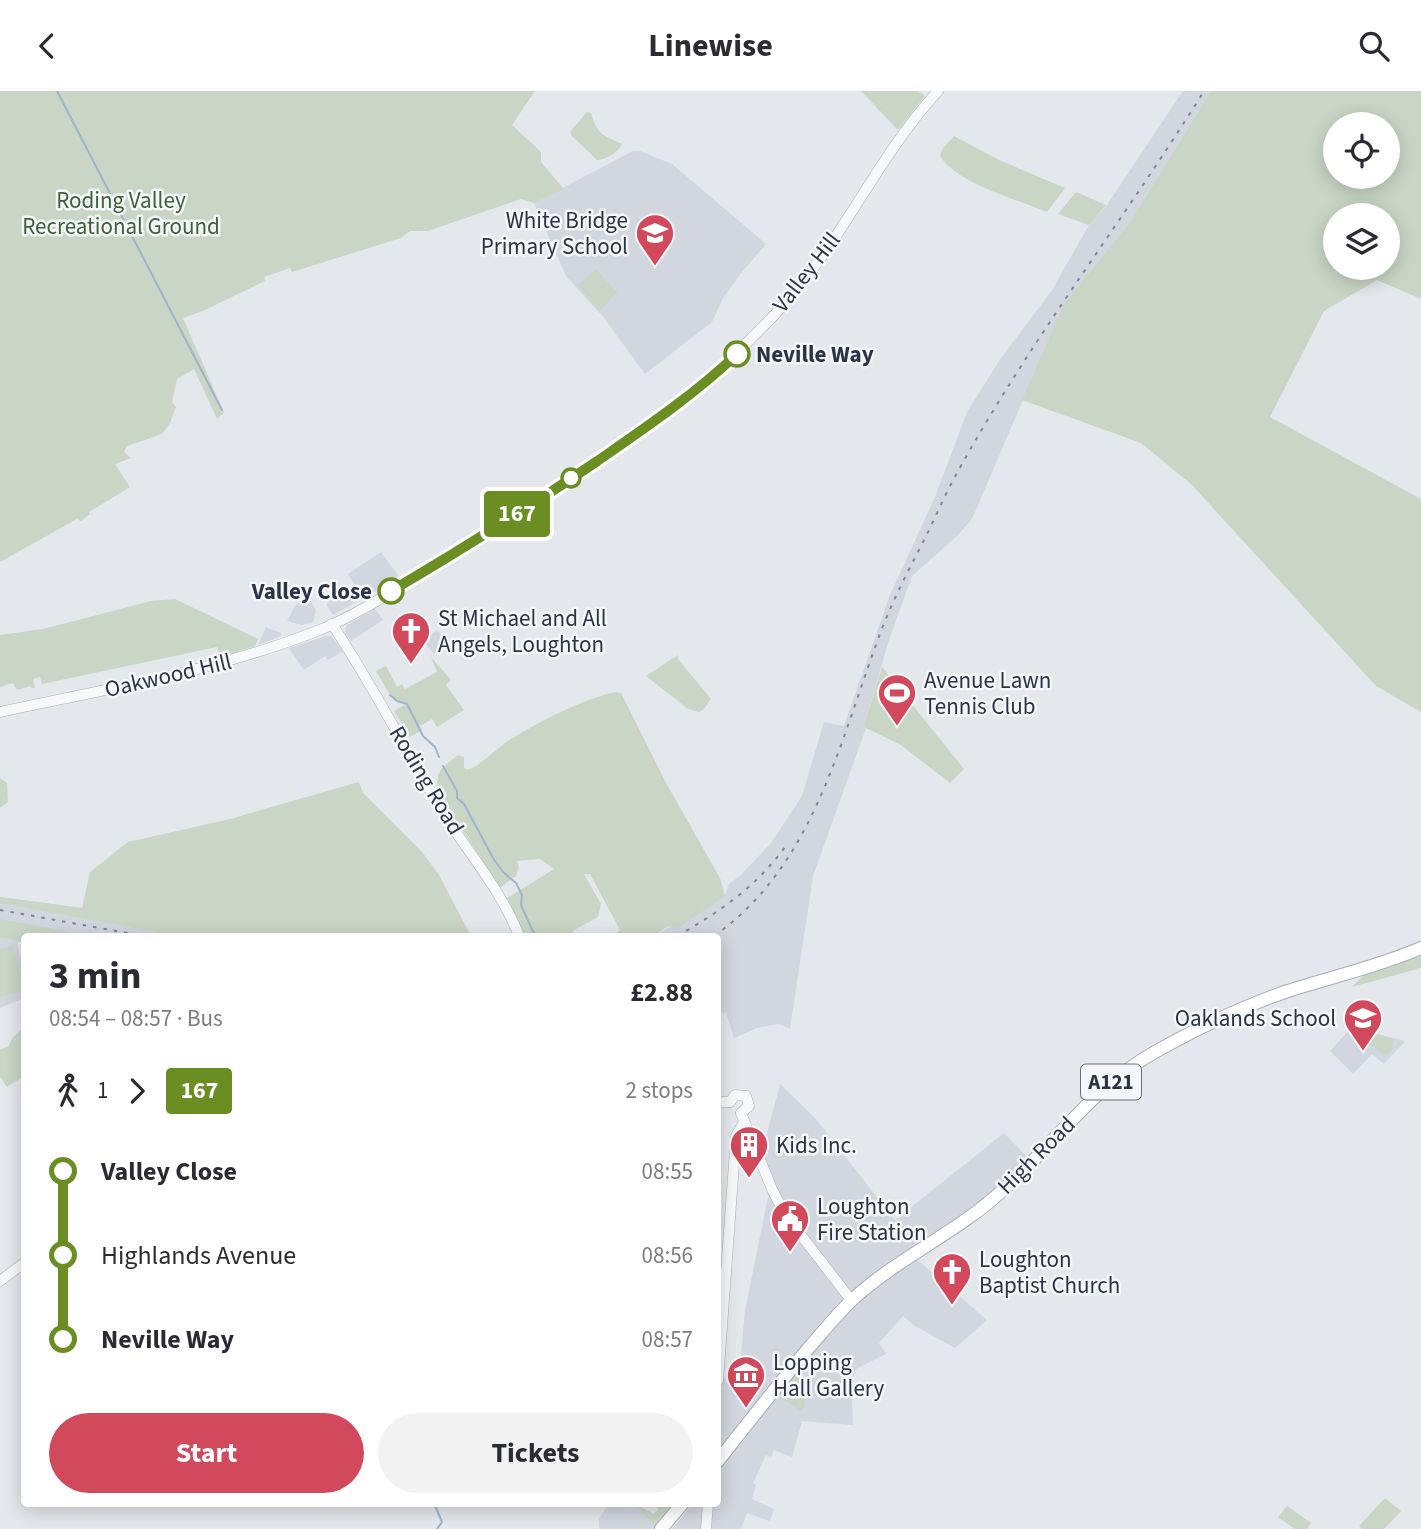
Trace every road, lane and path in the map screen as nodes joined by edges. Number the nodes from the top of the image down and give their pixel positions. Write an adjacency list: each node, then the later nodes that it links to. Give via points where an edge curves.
1 (938, 91): 2 (street, Valley Hill, via 906,129 799,286 723,367 549,493)
2 (332, 624): 3 (street, Oakwood Hill, via 214,666); 4 (street, Roding Road, via 444,814 495,888)
3 (0, 712)
4 (518, 933)
5 (1421, 948): 11 (main road, High Road / A121, via 1284,992 1199,1028 1132,1065 1004,1189)
6 (721, 1102): 7 (street)
7 (730, 1103): 8 (street); 8 (street, via 735,1095 746,1096 749,1106)
8 (743, 1118): 11 (street, via 782,1210); 12 (street, via 736,1136)
9 (21, 1265): 10 (street)
10 (0, 1281)
11 (851, 1300): 13 (main road, High Road / A121)
12 (721, 1340)
13 (721, 1453)
14 (680, 1507): 16 (main road)
15 (708, 1507): 17 (street)
16 (661, 1529)
17 (706, 1529)

